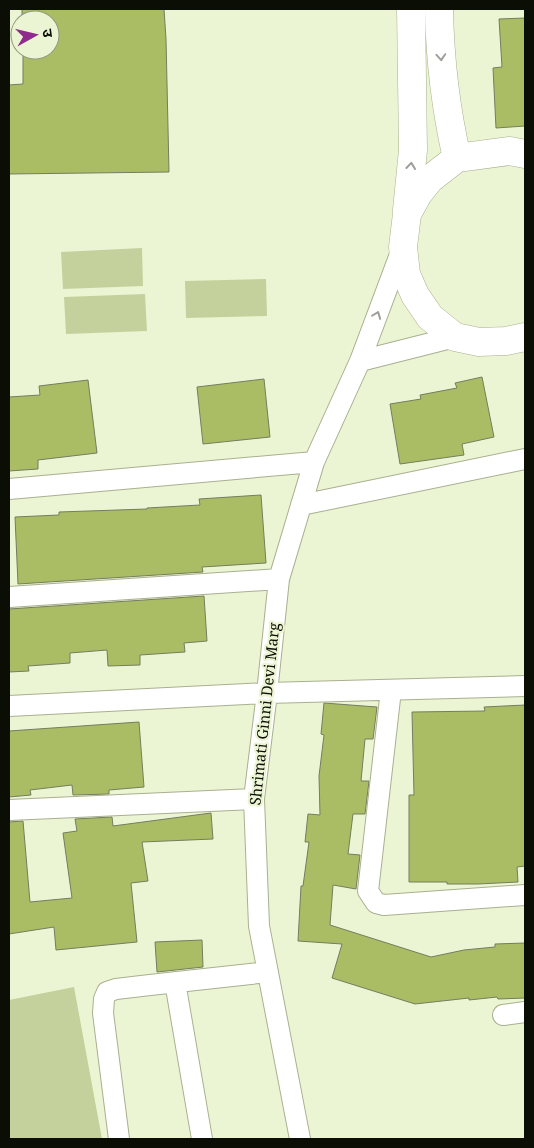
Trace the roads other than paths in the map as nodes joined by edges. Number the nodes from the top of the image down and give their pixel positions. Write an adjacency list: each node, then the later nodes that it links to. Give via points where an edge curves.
1 (411, 9): 5 (street, one-way to 1, via 413,150)
2 (439, 9): 4 (street, one-way to 4, via 440,60)
3 (525, 154): 4 (street, via 510,151)
4 (457, 158): 5 (street, via 430,179)
5 (407, 214): 6 (street)
6 (403, 247): 7 (street, via 406,274 415,295 430,317); 9 (street, Shrimati Ginni Devi Marg, one-way to 6)
7 (455, 337): 8 (street, via 479,342); 9 (street)
8 (525, 337)
9 (360, 361): 11 (street, Shrimati Ginni Devi Marg)
10 (525, 459): 13 (street)
11 (314, 462): 12 (street); 13 (street, Shrimati Ginni Devi Marg)
12 (9, 489)
13 (301, 505): 14 (street, Shrimati Ginni Devi Marg)
14 (279, 580): 15 (street); 18 (street, Shrimati Ginni Devi Marg)
15 (9, 597)
16 (525, 686): 17 (street)
17 (391, 690): 18 (street); 22 (street, via 368,891 371,897 376,903 384,904)
18 (267, 694): 19 (street); 20 (street, Shrimati Ginni Devi Marg)
19 (9, 706)
20 (254, 799): 21 (street); 23 (street, Shrimati Ginni Devi Marg, via 259,926)
21 (9, 810)
22 (525, 895)
23 (268, 972): 24 (street); 29 (street, Shrimati Ginni Devi Marg)
24 (174, 982): 27 (street, via 116,989 107,992 104,999); 28 (street)
25 (525, 1012): 26 (street)
26 (503, 1015)
27 (119, 1139)
28 (202, 1139)
29 (300, 1139)

